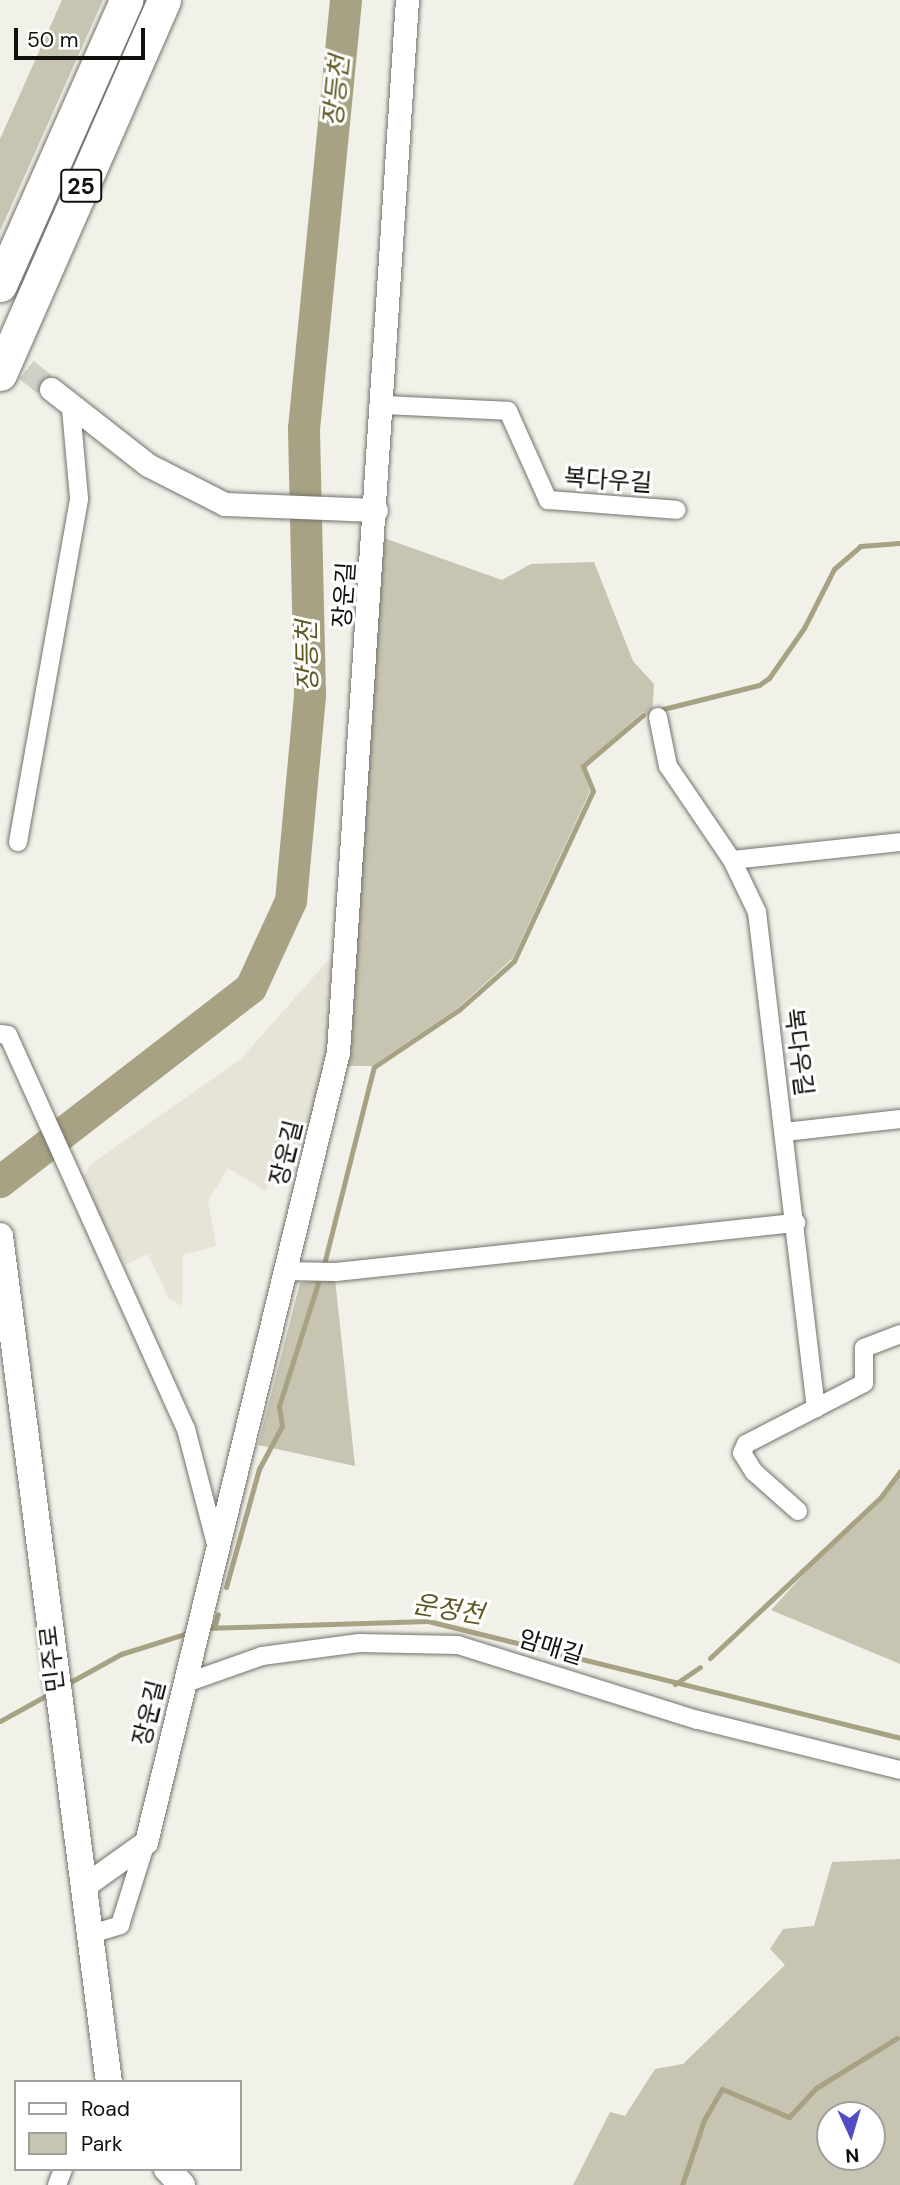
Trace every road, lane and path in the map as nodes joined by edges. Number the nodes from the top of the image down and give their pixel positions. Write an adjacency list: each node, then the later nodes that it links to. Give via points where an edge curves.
1 (126, 0): 4 (highway, 25)
2 (164, 0): 5 (highway, 25)
3 (407, 0): 7 (street, 장운길)
4 (0, 285)
5 (0, 374)
6 (51, 389): 8 (street)
7 (383, 405): 9 (street, 장운길); 10 (street, 복다우길, via 508,411 548,500)
8 (71, 409): 9 (street, via 148,465 225,504); 12 (street, via 79,498)
9 (376, 510): 20 (street, 장운길, via 338,1052)
10 (677, 510)
11 (658, 717): 14 (street, 복다우길, via 668,765)
12 (18, 842)
13 (900, 842): 14 (street)
14 (732, 860): 17 (street, 복다우길, via 757,912)
15 (0, 1034): 24 (street, via 8,1035 64,1169 186,1429)
16 (900, 1119): 17 (street, 복다우길)
17 (785, 1132): 18 (street, 복다우길)
18 (796, 1223): 20 (street, via 336,1272); 22 (street, 복다우길)
19 (0, 1236): 28 (main road, 민주로, via 57,1706)
20 (284, 1271): 24 (street, 장운길)
21 (900, 1334): 22 (street, via 864,1349 864,1383)
22 (816, 1409): 23 (street, via 746,1444 742,1453 754,1472)
23 (798, 1511)
24 (217, 1548): 25 (street, 장운길)
25 (186, 1674): 26 (street, 암매길, via 262,1656 359,1643 458,1645 698,1720); 27 (street, 장운길)
26 (900, 1770)
27 (146, 1842): 28 (street); 29 (street, 장운길, via 120,1925)
28 (84, 1886): 29 (main road, 민주로)
29 (88, 1936): 30 (main road, 민주로)
30 (109, 2080)
31 (169, 2171): 32 (main road)
32 (182, 2185)

